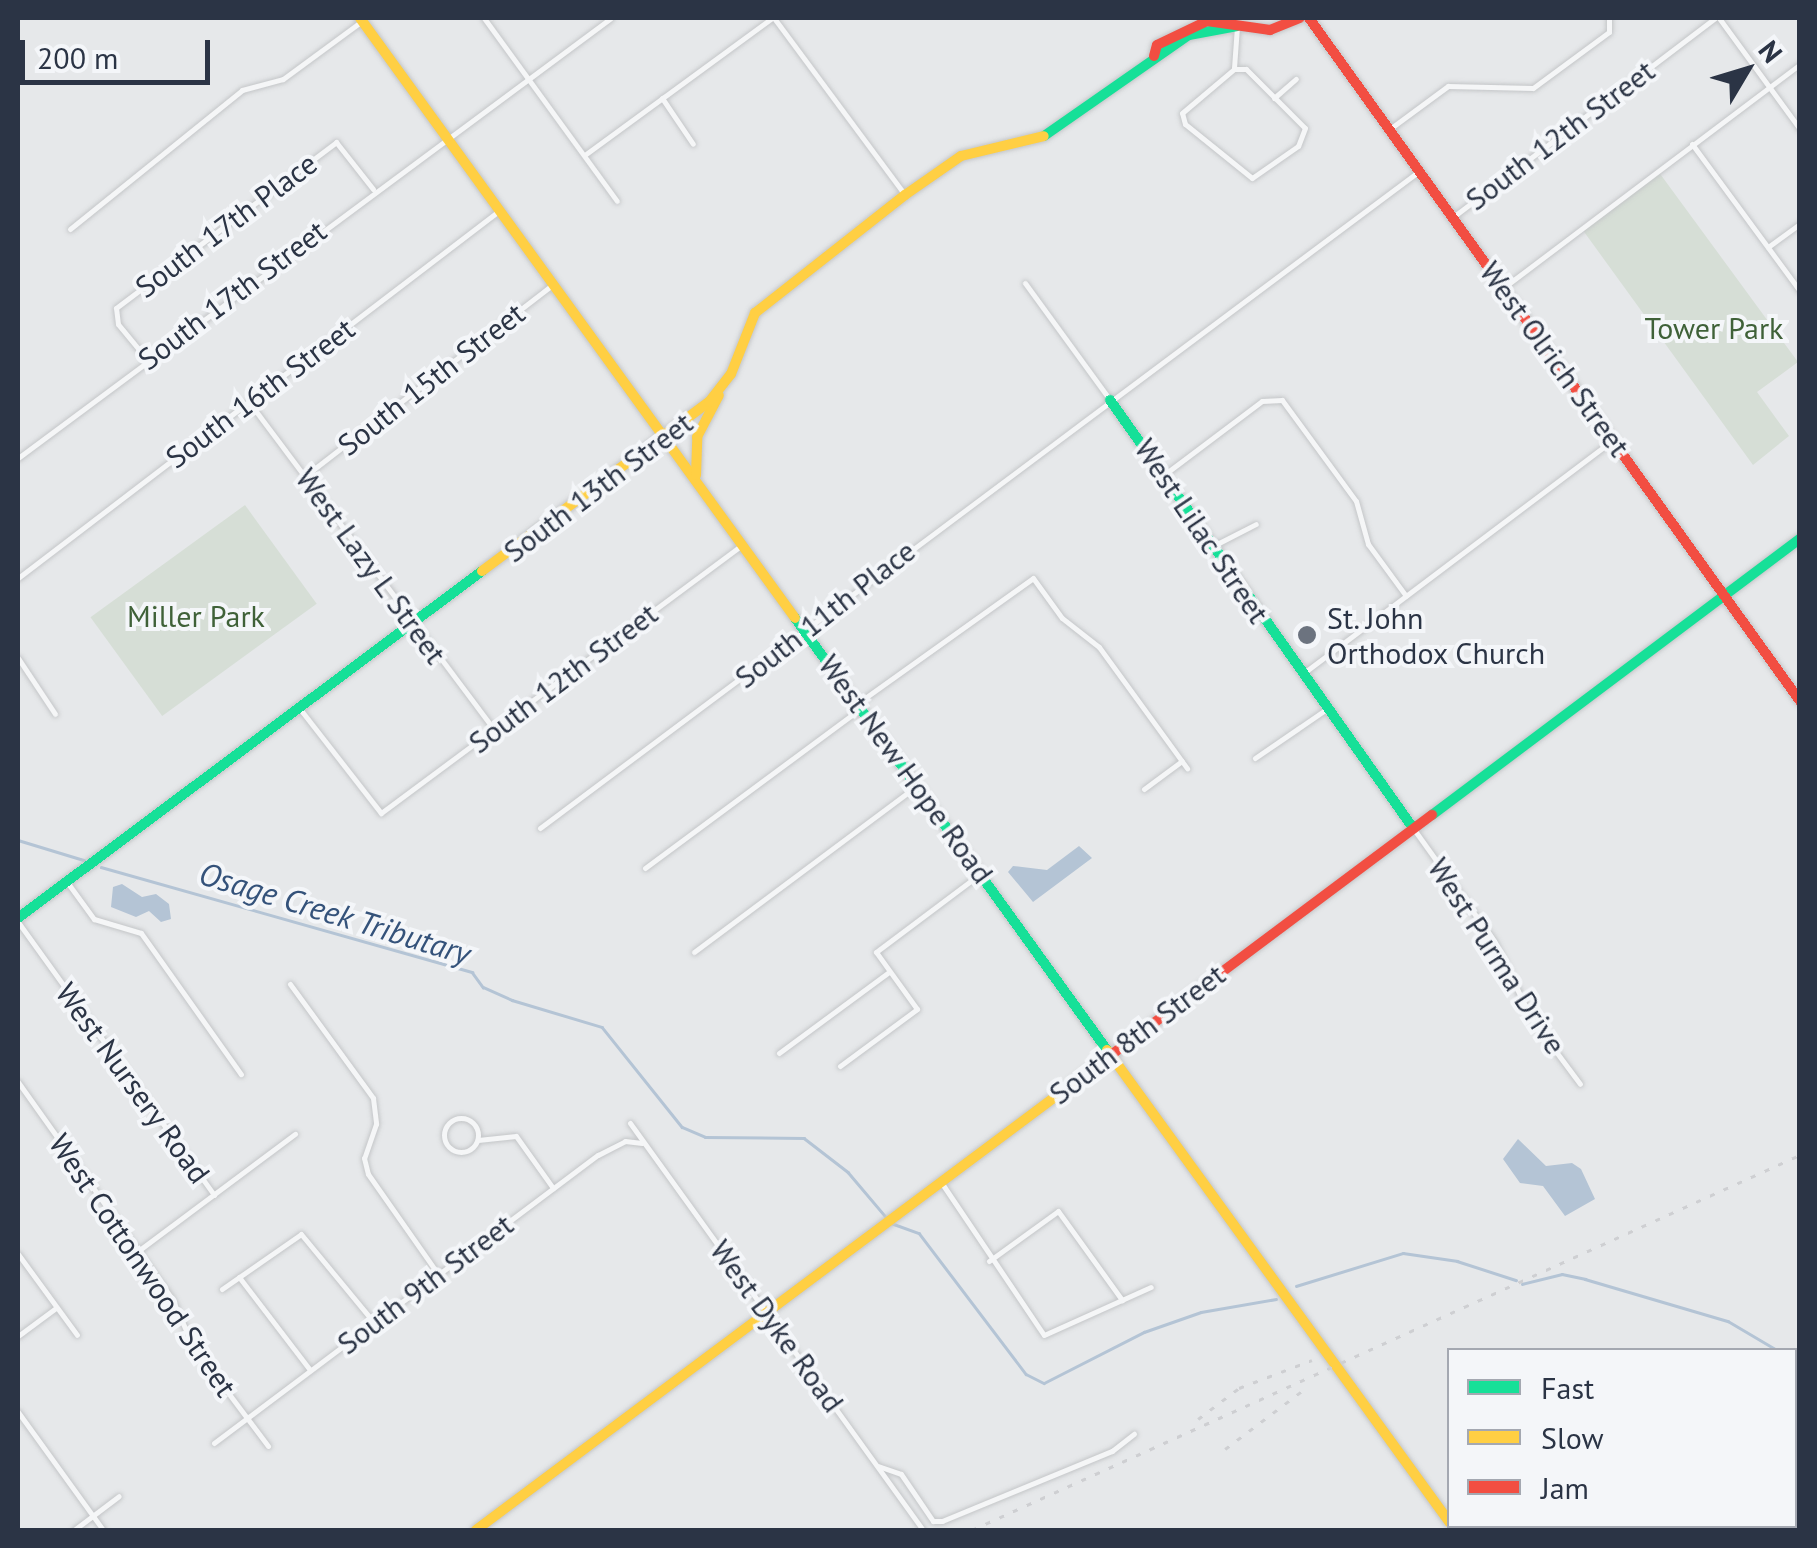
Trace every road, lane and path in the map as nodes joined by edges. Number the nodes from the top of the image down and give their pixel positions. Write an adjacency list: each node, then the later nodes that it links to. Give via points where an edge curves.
1 (484, 18): 12 (street)
2 (611, 18): 12 (street, South 17th Street)
3 (773, 18): 15 (street); 25 (street)
4 (1300, 18): 9 (main road, South 13th Street, via 1270,30)
5 (1309, 18): 17 (main road, West Olrich Street)
6 (1609, 18): 17 (street, via 1609,32 1533,88 1448,86)
7 (1717, 18): 14 (street); 28 (street, South 12th Street)
8 (361, 19): 19 (main road, West New Hope Road); 30 (street, via 283,79 242,90 164,160)
9 (1237, 26): 11 (street); 25 (main road, South 13th Street, via 1207,21 1182,28 1048,135 961,156)
10 (1800, 64): 14 (street)
11 (1234, 69): 16 (street, via 1246,69); 16 (street, via 1182,113 1185,124 1252,178 1298,146 1305,128)
12 (529, 78): 19 (street, South 17th Street); 22 (street)
13 (1296, 79): 16 (street)
14 (1770, 87): 18 (street); 21 (street)
15 (662, 98): 20 (street); 22 (street)
16 (1274, 98)
17 (1390, 128): 23 (main road, West Olrich Street)
18 (1800, 129)
19 (447, 134): 24 (street, South 17th Street); 27 (main road, West New Hope Road)
20 (693, 144)
21 (1692, 144): 31 (street); 34 (street)
22 (586, 154): 26 (street)
23 (1420, 170): 28 (main road, West Olrich Street); 38 (street, South 11th Place)
24 (373, 189): 36 (street, South 17th Street); 36 (street, South 17th Place, via 336,142 116,308 118,324)
25 (905, 194): 37 (main road, South 13th Street, via 754,313)
26 (617, 201)
27 (502, 209): 32 (main road, West New Hope Road); 39 (street, South 16th Street)
28 (1453, 217): 34 (main road, West Olrich Street)
29 (1800, 224): 31 (street)
30 (70, 229)
31 (1768, 247): 35 (street)
32 (556, 282): 40 (main road, West New Hope Road); 44 (street, South 15th Street)
33 (1025, 283): 38 (street, West Lilac Street)
34 (1503, 288): 41 (main road, West Olrich Street)
35 (1800, 291)
36 (146, 358): 42 (street, South 17th Street)
37 (721, 391): 40 (main road, South 13th Street); 43 (main road, via 697,437)
38 (1110, 400): 45 (main road, West Lilac Street); 54 (street, South 11th Place)
39 (249, 402): 44 (street, West Lazy L Street); 50 (street, South 16th Street)
40 (667, 435): 43 (main road, West New Hope Road); 53 (main road, South 13th Street)
41 (1614, 439): 51 (main road, West Olrich Street); 52 (street)
42 (18, 458)
43 (696, 475): 48 (main road, West New Hope Road)
44 (305, 476): 53 (street, West Lazy L Street)
45 (1161, 477): 49 (main road, West Lilac Street); 52 (street, via 1262,401 1282,400 1356,501 1368,544)
46 (1256, 524): 49 (street)
47 (1800, 539): 51 (main road, South 8th Street)
48 (745, 543): 54 (main road, West New Hope Road); 62 (street, South 12th Street)
49 (1211, 548): 56 (main road, West Lilac Street)
50 (18, 578)
51 (1724, 595): 57 (main road, West Olrich Street); 69 (main road, South 8th Street)
52 (1406, 596): 56 (street)
53 (414, 625): 59 (main road, South 13th Street); 62 (street, West Lazy L Street)
54 (805, 628): 58 (main road, West New Hope Road); 68 (street, South 11th Place)
55 (18, 658): 61 (street)
56 (1302, 675): 60 (main road, West Lilac Street)
57 (1800, 701)
58 (859, 706): 64 (street, via 1033,578 1062,618 1099,647); 66 (main road, West New Hope Road); 70 (street)
59 (300, 709): 62 (street, South 12th Street, via 381,813); 72 (main road, South 13th Street)
60 (1325, 710): 63 (street); 69 (main road, West Lilac Street)
61 (55, 714)
62 (494, 730)
63 (1255, 758)
64 (1182, 760): 65 (street); 67 (street)
65 (1187, 768)
66 (918, 785): 71 (main road, West New Hope Road); 74 (street)
67 (1144, 789)
68 (540, 828)
69 (1413, 828): 78 (main road, South 8th Street); 82 (street, West Purma Drive, via 1494,941 1531,1018)
70 (645, 868)
71 (981, 873): 75 (street, via 876,952); 78 (main road, West New Hope Road)
72 (67, 882): 73 (main road, South 13th Street); 80 (street, via 94,919 142,932)
73 (18, 920): 89 (street, West Nursery Road)
74 (694, 952)
75 (889, 972): 77 (street); 79 (street, via 917,1009)
76 (290, 984): 93 (street, via 373,1098 376,1124 364,1158 368,1174)
77 (780, 1053)
78 (1111, 1055): 87 (main road, South 8th Street); 112 (main road, West New Hope Road)
79 (840, 1066)
80 (241, 1074)
81 (18, 1082): 90 (street, West Cottonwood Street)
82 (1580, 1084)
83 (630, 1124): 86 (street, West Dyke Road)
84 (295, 1134): 89 (street)
85 (478, 1140): 85 (street, via 466,1118 453,1119 443,1132 457,1152); 88 (street, via 516,1136)
86 (642, 1143): 88 (street, South 9th Street, via 611,1148); 99 (street, West Dyke Road)
87 (941, 1182): 92 (street); 99 (main road, South 8th Street)
88 (553, 1188): 93 (street, South 9th Street)
89 (214, 1195): 90 (street)
90 (138, 1251): 105 (street, West Cottonwood Street, via 178,1309 192,1346)
91 (18, 1254): 98 (street)
92 (989, 1260): 97 (street, via 1044,1335); 97 (street, via 1058,1211)
93 (436, 1272): 100 (street, South 9th Street)
94 (239, 1277): 96 (street); 100 (street, via 301,1234); 103 (street)
95 (1151, 1287): 97 (street)
96 (222, 1290)
97 (1122, 1300)
98 (56, 1308): 101 (street); 102 (street)
99 (768, 1312): 109 (street, West Dyke Road); 115 (main road, South 8th Street)
100 (372, 1320): 103 (street, South 9th Street)
101 (77, 1335)
102 (18, 1336)
103 (310, 1370): 105 (street, South 9th Street)
104 (18, 1412): 111 (street)
105 (247, 1418): 107 (street, South 9th Street); 108 (street, West Cottonwood Street)
106 (1134, 1434): 109 (street, via 1112,1451 942,1521 933,1521 901,1474)
107 (214, 1443)
108 (268, 1446)
109 (878, 1466): 116 (street, West Dyke Road)
110 (120, 1496): 111 (street)
111 (93, 1516): 113 (street); 114 (street)
112 (1447, 1519)
113 (74, 1530)
114 (103, 1530)
115 (476, 1530)
116 (923, 1530)

